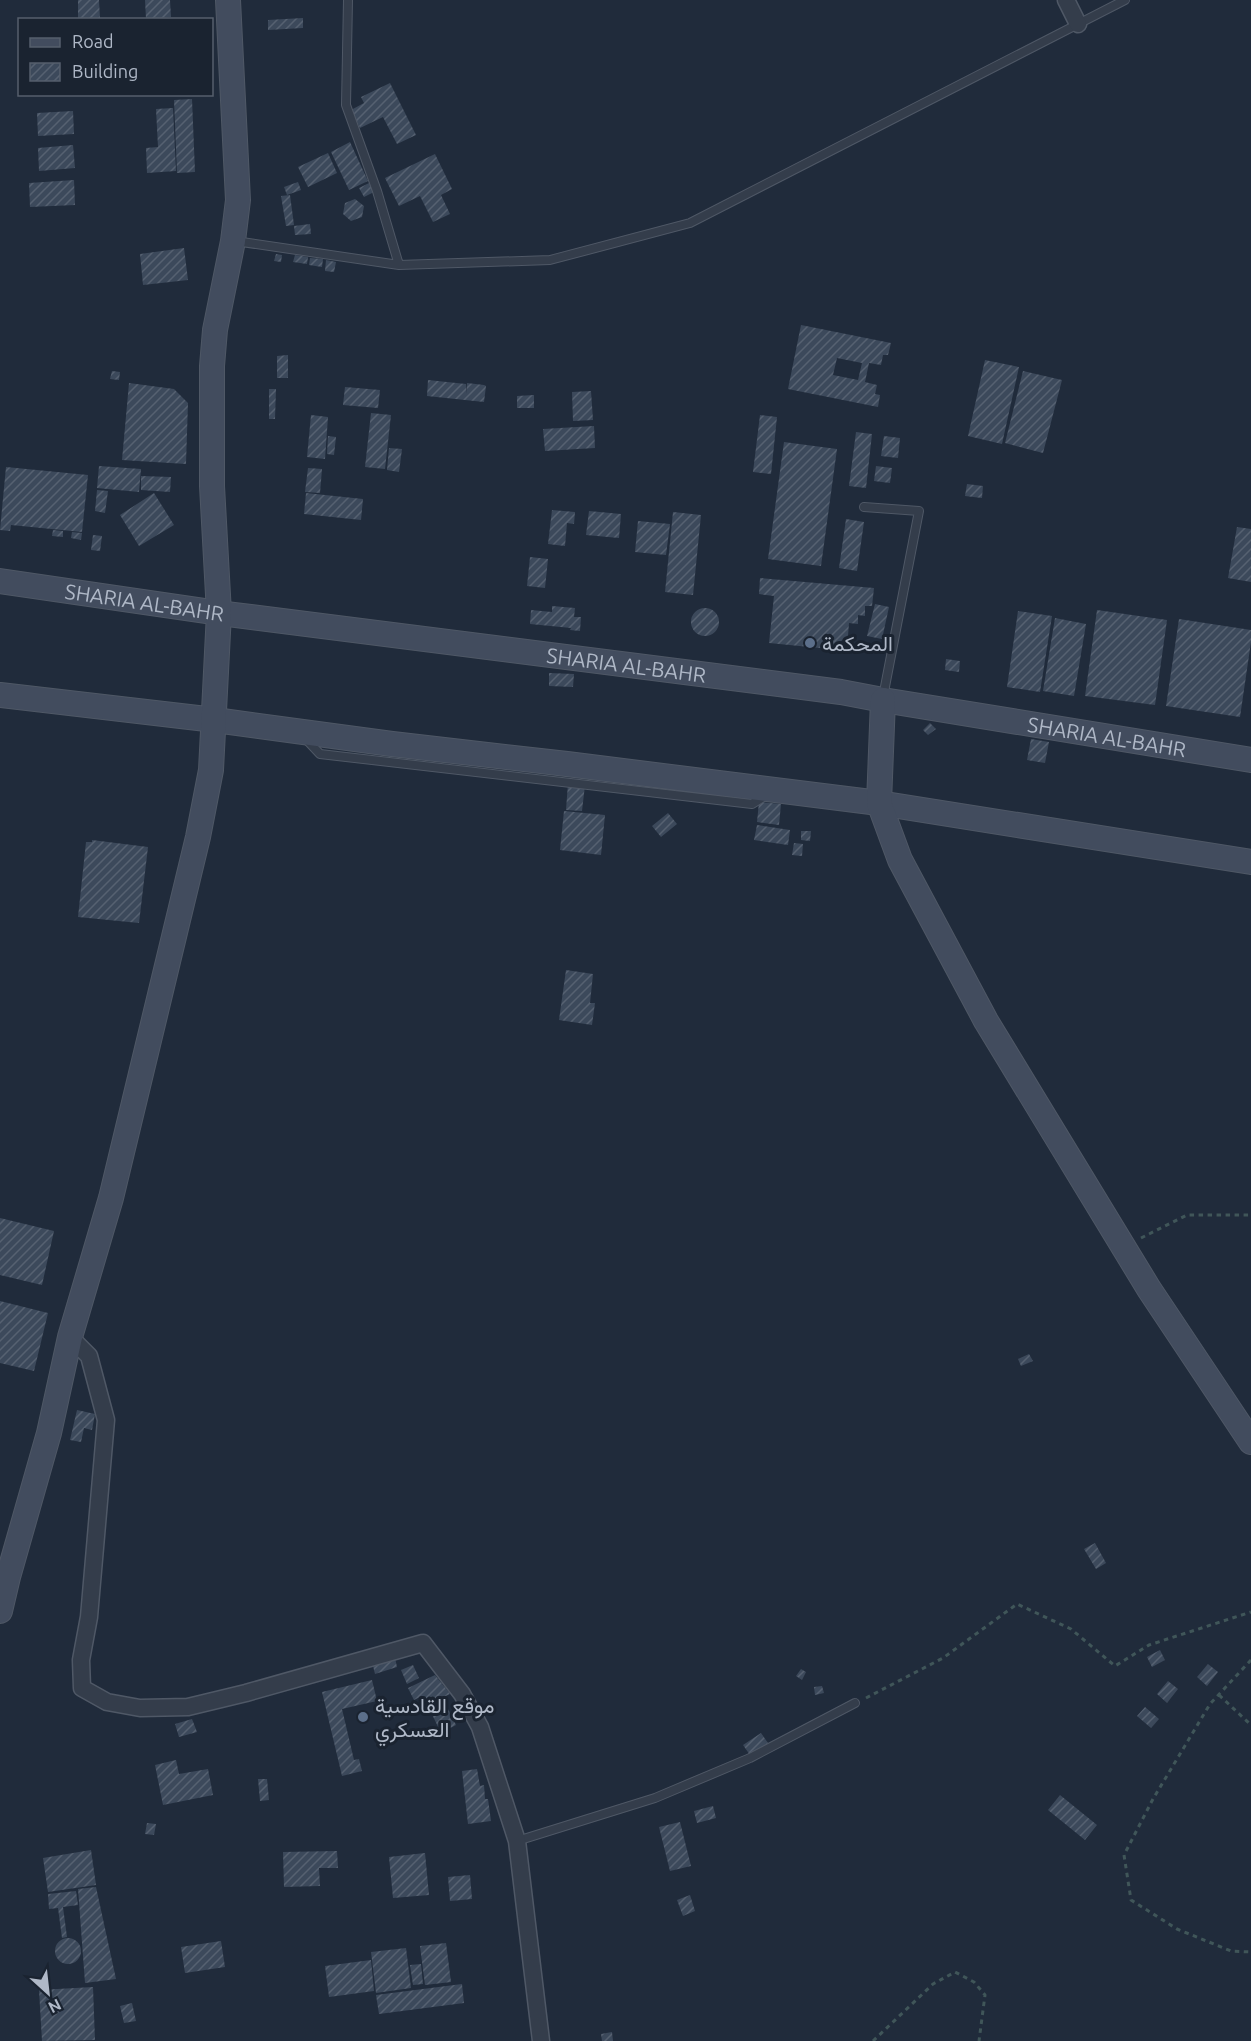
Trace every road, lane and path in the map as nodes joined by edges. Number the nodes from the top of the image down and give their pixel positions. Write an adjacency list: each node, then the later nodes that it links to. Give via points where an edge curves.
1 (228, 0): 6 (main road, via 238,200)
2 (348, 0): 7 (lane, via 346,105)
3 (1066, 0): 5 (street)
4 (1125, 0): 5 (lane)
5 (1078, 24): 7 (lane, via 690,223 550,260)
6 (233, 241): 7 (lane); 10 (main road, via 215,330 212,366 212,486)
7 (399, 265)
8 (864, 507): 12 (lane, via 919,511)
9 (0, 580): 10 (main road, SHARIA AL-BAHR)
10 (219, 613): 12 (main road, SHARIA AL-BAHR); 13 (main road)
11 (0, 695): 13 (main road)
12 (883, 700): 14 (main road, SHARIA AL-BAHR); 15 (main road)
13 (215, 720): 15 (main road); 19 (main road, via 211,770 198,837 111,1198)
14 (1251, 760)
15 (879, 803): 16 (main road); 18 (main road, via 900,860 986,1021)
16 (1251, 862)
17 (1251, 1215): 18 (path, via 1187,1215)
18 (1123, 1246): 20 (main road)
19 (70, 1337): 21 (main road, via 49,1433); 27 (street, via 89,1356 106,1420 89,1617 81,1660 82,1688 107,1702 140,1708 188,1707 423,1643 462,1694 480,1727)
20 (1251, 1442)
21 (0, 1611)
22 (1251, 1612): 25 (path, via 1149,1645 1115,1666 1071,1629 1017,1604 944,1658)
23 (1251, 1660): 24 (path)
24 (1219, 1695): 26 (path); 28 (path, via 1153,1799 1124,1855 1131,1900 1177,1929 1231,1951)
25 (855, 1704): 27 (lane, via 750,1758 655,1798)
26 (1251, 1725)
27 (517, 1841): 29 (street)
28 (1251, 1952)
29 (541, 2041)
30 (873, 2041): 31 (path, via 933,1984 955,1972 974,1982 984,1995)
31 (979, 2041)

